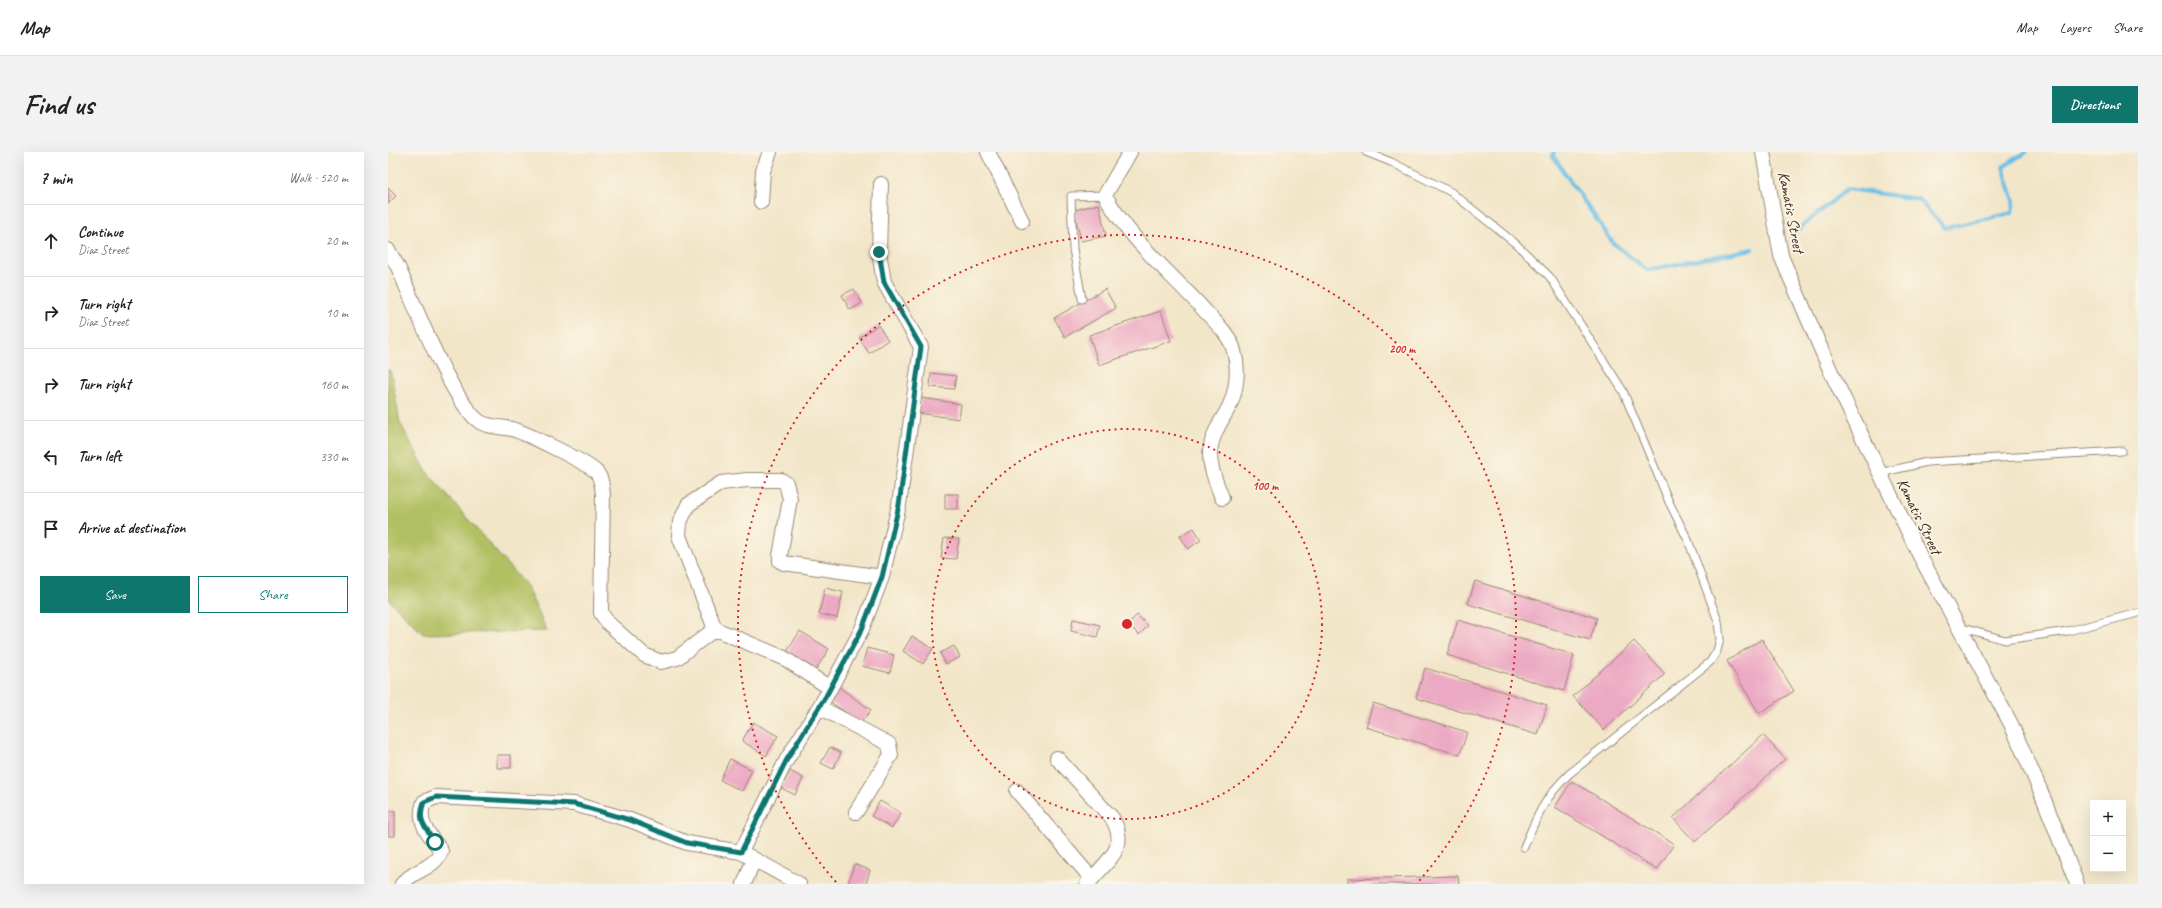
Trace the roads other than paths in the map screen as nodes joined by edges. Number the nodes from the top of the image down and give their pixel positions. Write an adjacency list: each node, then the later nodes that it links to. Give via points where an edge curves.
1 (770, 152): 8 (street, via 763,172)
2 (988, 152): 9 (street)
3 (1130, 152): 7 (street)
4 (1366, 152): 24 (lane, via 1451,192 1516,244 1550,277 1623,391 1669,502 1688,540 1718,621 1720,638 1717,651 1710,662 1554,788 1542,805)
5 (1763, 152): 13 (street, Kamatis Street, via 1781,256 1831,372)
6 (881, 184): 15 (street, via 879,252 884,282 921,347 899,505)
7 (1105, 194): 11 (lane, via 1071,196 1073,249); 14 (street, via 1123,224 1182,285 1228,338 1234,349 1236,382 1230,405 1213,435 1210,453 1211,467)
8 (761, 202)
9 (1022, 221)
10 (388, 250): 18 (street, via 450,382 474,418 481,423 521,432 582,463 596,472 601,480 603,495 600,605 601,613 608,623 644,655 661,662 677,658)
11 (1082, 298)
12 (2122, 451): 13 (lane, via 1927,462)
13 (1880, 473): 17 (street, Kamatis Street, via 1921,558)
14 (1222, 498)
15 (882, 577): 18 (street, via 780,561 790,499 786,483 781,480 721,483 688,505 680,522 679,536); 19 (street, via 862,629)
16 (2138, 613): 17 (lane, via 2068,631 2005,640)
17 (1959, 627): 31 (street, Kamatis Street, via 2011,724)
18 (715, 629): 19 (street, via 784,658)
19 (830, 688): 20 (street)
20 (819, 707): 23 (street, via 889,744 891,748 891,755); 25 (street, via 786,761)
21 (1057, 758): 27 (street, via 1119,829 1118,848)
22 (1017, 791): 27 (street)
23 (856, 812)
24 (1524, 847)
25 (741, 852): 26 (street); 28 (street, via 687,843 630,820 574,804 436,797 424,802 420,812 421,821 441,852 438,860)
26 (754, 859): 29 (street); 30 (street)
27 (1090, 882)
28 (402, 884)
29 (744, 884)
30 (799, 884)
31 (2077, 884)

